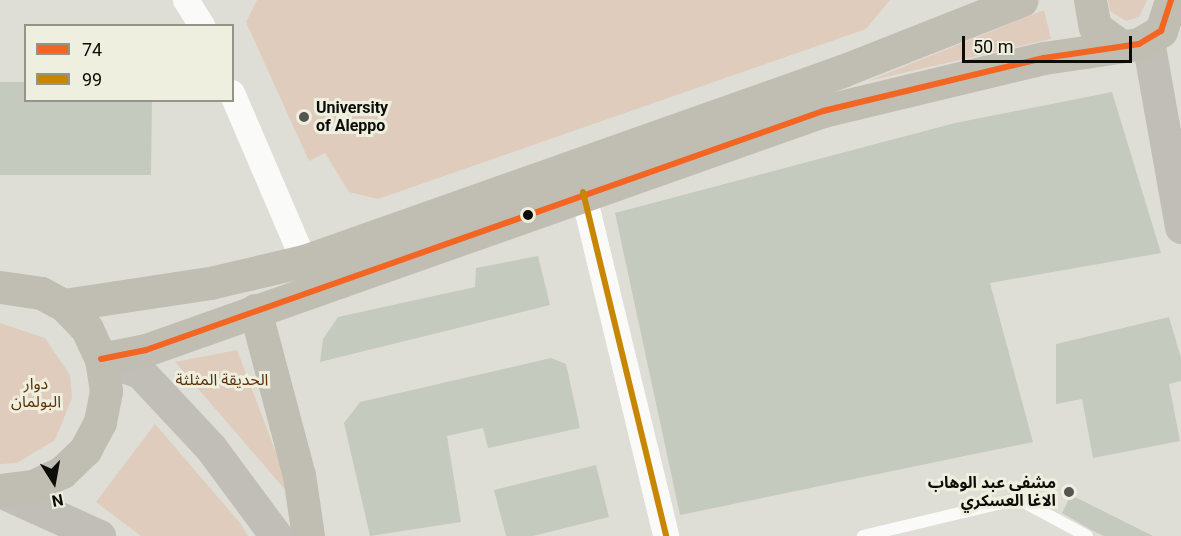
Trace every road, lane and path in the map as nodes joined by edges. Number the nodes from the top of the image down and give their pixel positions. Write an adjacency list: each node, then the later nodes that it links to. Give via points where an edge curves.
1 (186, 0): 5 (street)
2 (1022, 0): 10 (main road, via 842,71)
3 (1090, 0): 6 (main road, via 1095,27)
4 (1171, 0): 6 (main road, via 1167,22)
5 (201, 24)
6 (1144, 41): 8 (main road, via 824,111); 9 (street, via 1141,109 1169,170)
7 (234, 98): 10 (street)
8 (584, 192): 13 (main road); 19 (street)
9 (1181, 226)
10 (304, 261): 12 (main road, via 210,283)
11 (0, 287): 12 (main road, via 41,293)
12 (64, 305): 14 (main road, via 87,329)
13 (255, 310): 14 (main road, via 146,350); 18 (main road, via 298,475)
14 (101, 358): 15 (main road, via 106,391 100,422 85,450 62,472 33,486); 17 (street, via 140,372 211,448)
15 (0, 490): 16 (street)
16 (99, 536)
17 (276, 536)
18 (308, 536)
19 (666, 536)
20 (863, 536): 21 (lane, via 1018,499)
21 (1086, 536)

